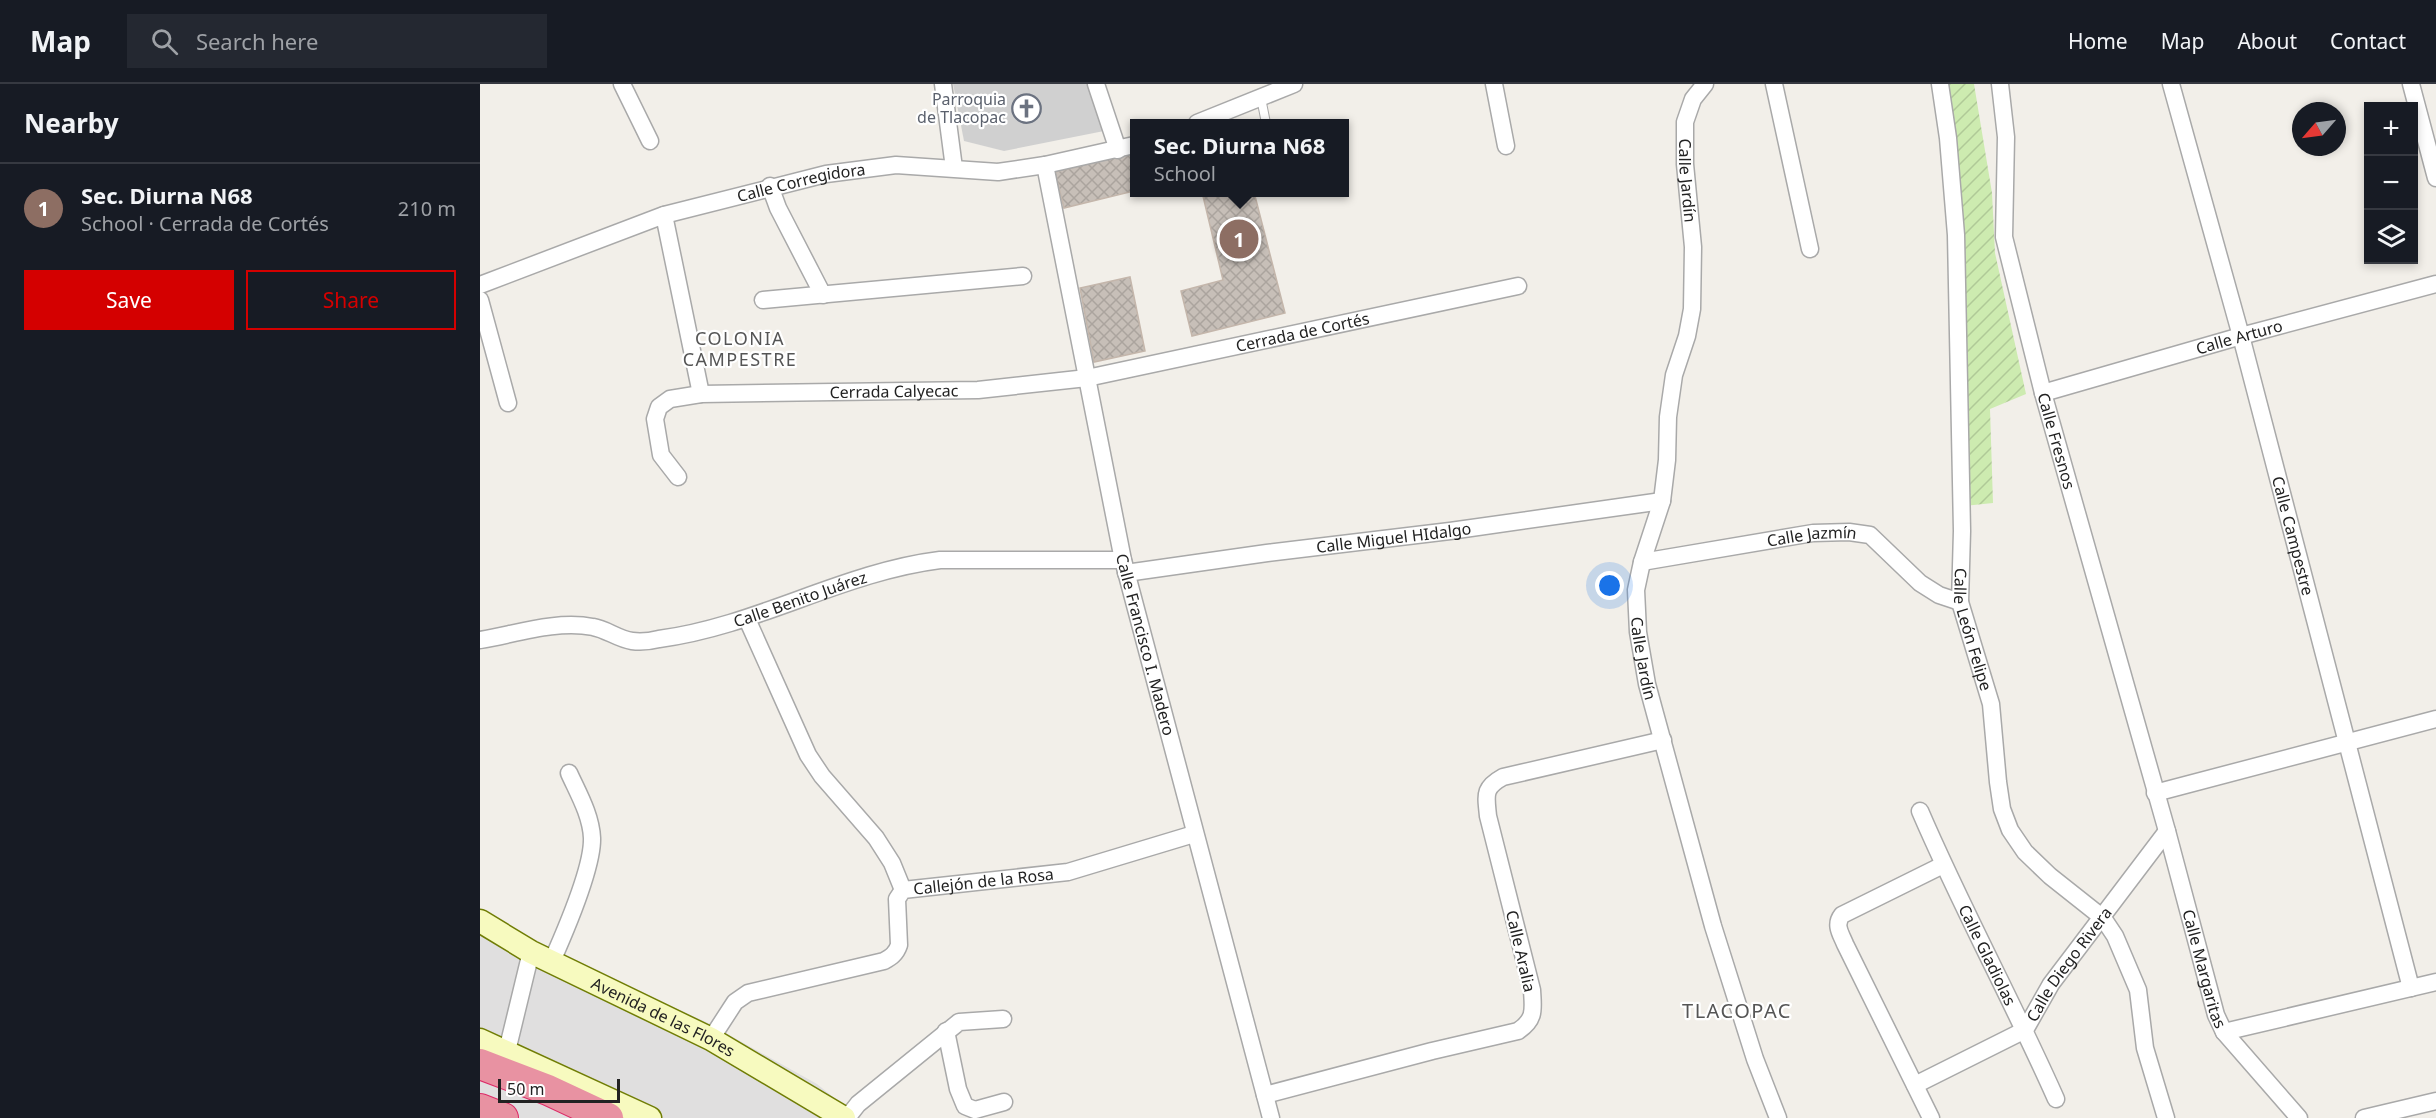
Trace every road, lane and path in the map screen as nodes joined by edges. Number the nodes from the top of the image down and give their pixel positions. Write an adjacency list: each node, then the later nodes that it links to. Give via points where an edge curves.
1 (622, 84): 15 (street)
2 (943, 84): 20 (street)
3 (1096, 84): 18 (street)
4 (1294, 84): 12 (street)
5 (1494, 84): 17 (street)
6 (1705, 84): 38 (street, Calle Jardín, via 1693,99 1685,122 1684,164 1693,247 1692,309 1674,375)
7 (1774, 84): 24 (street)
8 (1940, 84): 41 (street, Calle León Felipe, via 1956,235)
9 (2000, 84): 34 (street, Calle Fresnos, via 2006,137 2004,237)
10 (2170, 84): 32 (street, Calle Campestre)
11 (2411, 84): 21 (street)
12 (1261, 98): 13 (street); 14 (lane)
13 (1207, 119)
14 (1265, 119)
15 (650, 141)
16 (1130, 146): 18 (street, Calle Corregidora)
17 (1506, 146)
18 (1118, 150): 19 (street, Calle Corregidora)
19 (1045, 165): 20 (street, Calle Corregidora, via 998,172); 33 (street, Calle Francisco I. Madero)
20 (954, 168): 22 (street, Calle Corregidora, via 896,165)
21 (2436, 178)
22 (770, 186): 23 (street, Calle Corregidora); 29 (street)
23 (664, 215): 27 (street, Calle Corregidora); 35 (street)
24 (1810, 249)
25 (1023, 276): 29 (street)
26 (2436, 284): 32 (street, Calle Arturo)
27 (480, 285)
28 (1518, 286): 33 (street, Cerrada de Cortés)
29 (823, 296): 31 (street)
30 (480, 300): 36 (street)
31 (763, 300)
32 (2241, 336): 34 (street, Calle Arturo); 46 (street, Calle Campestre)
33 (1087, 378): 35 (street, Cerrada Calyecac, via 978,390); 40 (street, Calle Francisco I. Madero)
34 (2043, 393): 48 (street, Calle Fresnos)
35 (701, 394): 37 (street, Cerrada Calyecac, via 670,399 659,407 655,419 661,455)
36 (508, 403)
37 (678, 477)
38 (1662, 501): 39 (street, Calle Jardín); 40 (street, Calle Miguel HIdalgo, via 1450,531)
39 (1642, 562): 41 (street, Calle Jazmín, via 1813,533 1849,532 1870,536 1920,583); 45 (street, Calle Jardín, via 1636,590 1638,632)
40 (1125, 567): 42 (street, Calle Benito Juárez, via 940,560 910,564); 51 (street, Calle Francisco I. Madero)
41 (1960, 602): 54 (street, Calle León Felipe, via 1991,704 2002,809 2010,830 2025,852 2050,876)
42 (747, 619): 43 (street, Calle Benito Juárez, via 658,640 631,641 594,627 563,625); 53 (street, via 808,755 876,838)
43 (480, 640)
44 (2436, 719): 46 (street)
45 (1663, 740): 70 (street, Calle Aralia, via 1503,777 1491,784 1486,794 1488,816 1532,990 1529,1024 1518,1031); 81 (street, Calle Jardín, via 1713,926)
46 (2346, 743): 48 (street); 59 (street, Calle Campestre)
47 (569, 773): 57 (street, via 588,816 592,839 589,862)
48 (2155, 793): 50 (street, Calle Margaritas)
49 (1920, 811): 52 (street, Calle Gladiolas)
50 (2167, 831): 54 (street, Calle Diego Rivera); 63 (street, Calle Margaritas, via 2216,1015)
51 (1194, 834): 53 (street, Callejón de la Rosa, via 1068,872); 70 (street, Calle Francisco I. Madero)
52 (1943, 865): 61 (street, Calle Gladiolas); 69 (street, via 1842,915 1838,921)
53 (903, 890): 64 (street, Callejón de la Rosa, via 897,899 899,945 891,957 748,993 735,1002)
54 (2103, 918): 61 (street, Calle Diego Rivera, via 2051,984); 83 (street, Calle León Felipe, via 2138,990 2145,1048)
55 (480, 921): 56 (street, Avenida de las Flores)
56 (531, 952): 57 (street, Avenida de las Flores); 66 (street)
57 (552, 962): 64 (street, Avenida de las Flores)
58 (2436, 982): 59 (street)
59 (2411, 988): 63 (street)
60 (1003, 1019): 62 (street, via 959,1022)
61 (2025, 1030): 69 (street, Calle Diego Rivera); 71 (street, Calle Gladiolas)
62 (946, 1031): 73 (street, via 965,1106 975,1110); 79 (street)
63 (2224, 1032): 84 (street, Calle Margaritas)
64 (711, 1039): 79 (street, Avenida de las Flores)
65 (480, 1040): 66 (street)
66 (507, 1052): 78 (street)
67 (480, 1065): 77 (highway)
68 (480, 1081): 76 (highway)
69 (1915, 1085): 82 (street)
70 (1265, 1095): 80 (street, Calle Francisco I. Madero)
71 (2056, 1099)
72 (2436, 1101): 85 (street)
73 (1004, 1102)
74 (480, 1108): 75 (highway)
75 (503, 1118)
76 (576, 1118)
77 (608, 1118)
78 (650, 1118)
79 (845, 1118)
80 (1271, 1118)
81 (1778, 1118)
82 (1931, 1118)
83 (2166, 1118)
84 (2300, 1118)
85 (2364, 1118)

